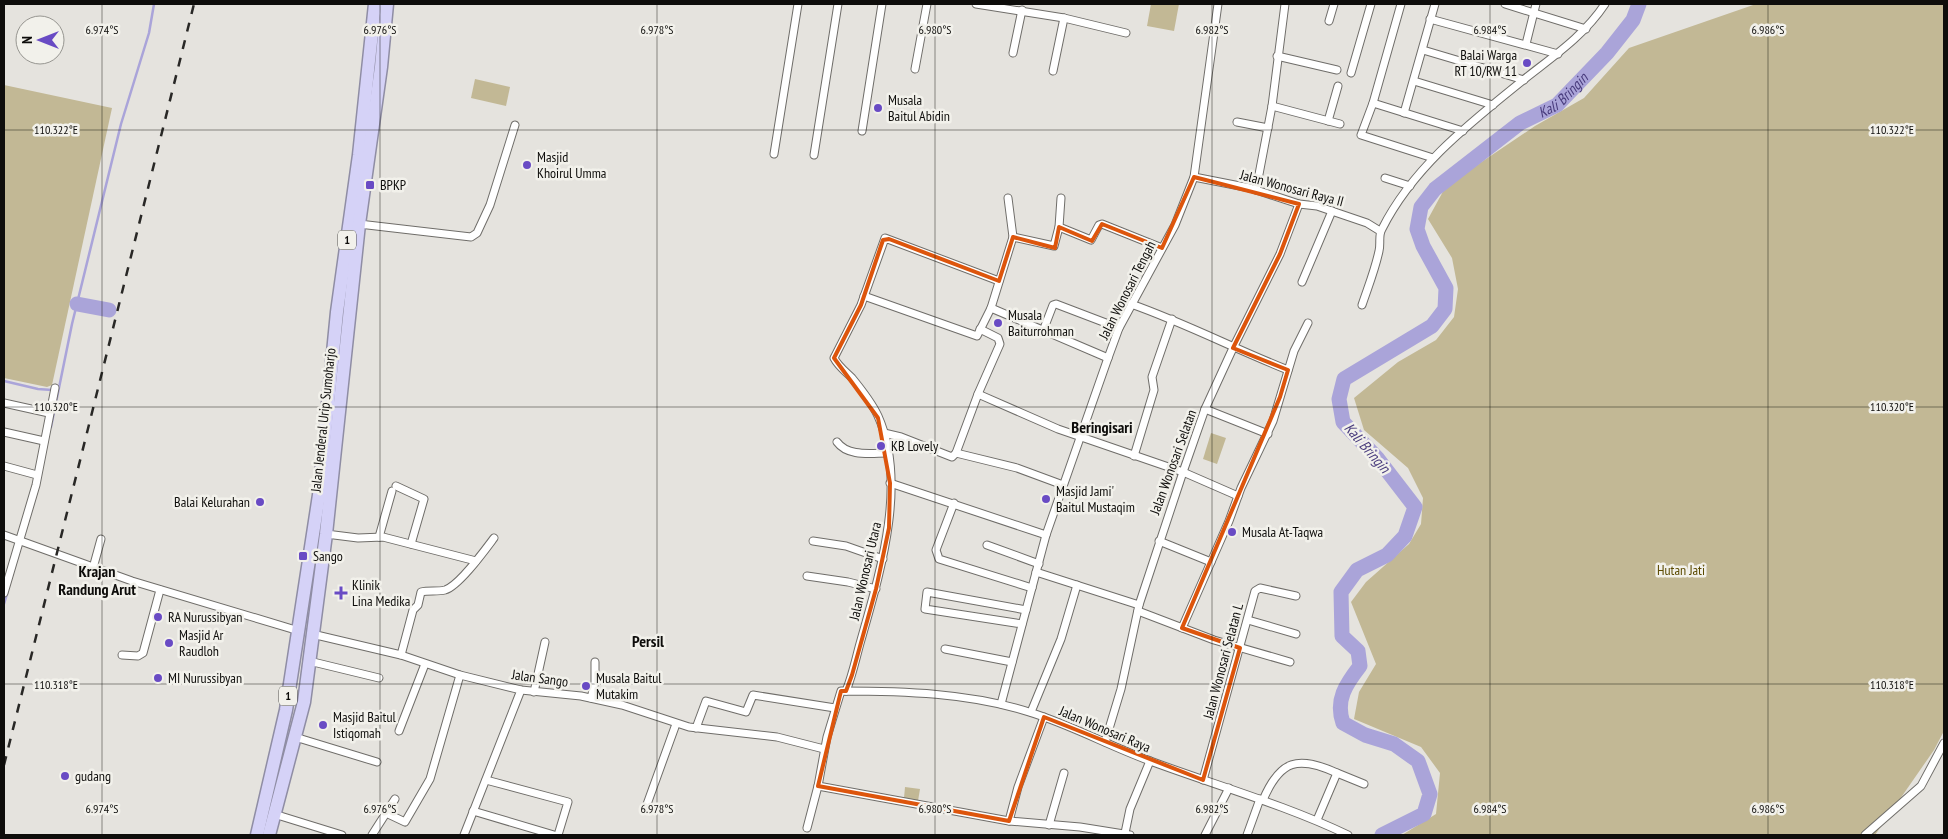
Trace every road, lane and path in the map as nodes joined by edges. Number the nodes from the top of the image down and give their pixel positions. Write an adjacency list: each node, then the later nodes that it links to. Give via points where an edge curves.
1 (375, 4): 126 (highway, Jalan Jenderal Urip Sumoharjo / 1, via 359,155 337,312 319,495)
2 (387, 4): 58 (highway, Jalan Jenderal Urip Sumoharjo / 1)
3 (798, 4): 47 (street)
4 (838, 4): 48 (street)
5 (882, 4): 45 (street)
6 (927, 4): 29 (street)
7 (976, 4): 17 (street)
8 (1218, 4): 50 (street, Jalan Wonosari Tengah)
9 (1285, 4): 28 (street)
10 (1334, 4): 21 (street)
11 (1370, 4): 32 (street)
12 (1401, 4): 36 (street)
13 (1435, 4): 20 (street)
14 (1505, 4): 18 (street)
15 (1536, 4): 18 (street)
16 (1605, 4): 22 (street)
17 (1022, 10): 19 (street); 26 (street)
18 (1534, 13): 22 (street); 24 (street)
19 (1064, 18): 23 (street); 31 (street)
20 (1430, 19): 24 (street); 25 (street)
21 (1329, 21)
22 (1586, 29): 27 (street)
23 (1126, 33)
24 (1526, 44): 27 (street)
25 (1423, 50): 33 (street); 34 (street)
26 (1013, 53)
27 (1558, 54): 33 (street)
28 (1277, 56): 30 (street); 38 (street)
29 (915, 69)
30 (1337, 70)
31 (1053, 71)
32 (1351, 73)
33 (1524, 80): 37 (street)
34 (1414, 81): 37 (street); 39 (street)
35 (1338, 86): 40 (street)
36 (1373, 103): 39 (street); 49 (street, via 1361,135)
37 (1493, 105): 46 (street)
38 (1272, 106): 40 (street); 44 (street)
39 (1404, 112): 46 (street)
40 (1328, 121): 42 (street)
41 (1237, 122): 44 (street)
42 (1340, 124)
43 (515, 126): 58 (street, via 478,233 471,237)
44 (1268, 128): 53 (street)
45 (862, 131)
46 (1463, 131): 49 (street)
47 (774, 154)
48 (814, 155)
49 (1433, 158): 52 (street)
50 (1194, 177): 53 (street, Jalan Wonosari Raya II); 62 (street, Jalan Wonosari Tengah)
51 (1385, 178): 52 (street)
52 (1410, 186): 60 (street)
53 (1256, 190): 56 (street, Jalan Wonosari Raya II)
54 (1008, 198): 61 (street)
55 (1061, 198): 59 (street)
56 (1299, 204): 57 (street, Jalan Wonosari Raya II); 74 (street, Jalan Wonosari Selatan, via 1280,254)
57 (1332, 211): 60 (street, Jalan Wonosari Raya II); 64 (street)
58 (359, 224): 98 (highway, Jalan Jenderal Urip Sumoharjo / 1)
59 (1059, 227): 61 (street, via 1054,246); 62 (street, via 1091,240 1102,224)
60 (1380, 231): 67 (street, via 1376,264)
61 (1013, 237): 63 (street)
62 (1162, 248): 66 (street, Jalan Wonosari Tengah)
63 (999, 281): 65 (street, Jalan Wonosari Utara, via 888,239 883,240); 68 (street)
64 (1302, 282)
65 (864, 296): 72 (street, via 974,337); 83 (street, Jalan Wonosari Utara, via 834,358 874,410)
66 (1131, 304): 69 (street); 71 (street, Jalan Wonosari Tengah)
67 (1362, 305)
68 (991, 308): 72 (street); 73 (street)
69 (1172, 319): 74 (street); 90 (street, via 1152,377 1154,390)
70 (1308, 324): 76 (street)
71 (1119, 328): 73 (street, via 1056,304); 75 (street, Jalan Wonosari Tengah)
72 (980, 329): 78 (street, via 998,338 1000,344)
73 (1043, 331): 75 (street)
74 (1233, 348): 76 (street); 80 (street, Jalan Wonosari Selatan)
75 (1108, 358): 85 (street, Jalan Wonosari Tengah)
76 (1288, 370): 84 (street)
77 (55, 388): 81 (street)
78 (978, 394): 85 (street); 89 (street)
79 (4, 403): 81 (street)
80 (1205, 410): 84 (street); 92 (street, Jalan Wonosari Selatan)
81 (49, 414): 86 (street)
82 (4, 432): 86 (street)
83 (884, 434): 88 (street, Jalan Wonosari Utara); 89 (street, via 949,458)
84 (1268, 434): 96 (street)
85 (1082, 436): 90 (street); 95 (street, Jalan Wonosari Tengah)
86 (44, 441): 93 (street)
87 (838, 442): 88 (street, via 841,448 853,452)
88 (887, 453): 94 (street, Jalan Wonosari Utara)
89 (956, 453): 95 (street, via 1018,468)
90 (1134, 456): 92 (street)
91 (4, 466): 93 (street)
92 (1183, 472): 96 (street); 106 (street, Jalan Wonosari Selatan)
93 (38, 474): 104 (street)
94 (890, 483): 97 (street); 109 (street, Jalan Wonosari Utara, via 889,528)
95 (1063, 485): 100 (street, Jalan Wonosari Tengah)
96 (1238, 496): 111 (street)
97 (954, 503): 100 (street); 116 (street, via 936,550 940,559)
98 (326, 534): 101 (street); 127 (highway, Jalan Jenderal Urip Sumoharjo / 1)
99 (4, 535): 104 (street)
100 (1046, 535): 113 (street, Jalan Wonosari Tengah)
101 (379, 537): 107 (street); 107 (street, via 394,488 424,499)
102 (494, 538): 110 (street)
103 (101, 539): 112 (street)
104 (20, 541): 112 (street); 119 (street)
105 (813, 541): 109 (street, via 846,546)
106 (1159, 542): 111 (street); 121 (street, Jalan Wonosari Selatan)
107 (411, 544): 110 (street)
108 (987, 545): 113 (street)
109 (883, 559): 117 (street, Jalan Wonosari Utara)
110 (476, 561): 133 (street, via 446,590 421,592)
111 (1211, 562): 125 (street)
112 (93, 568): 118 (street)
113 (1038, 568): 115 (street); 116 (street, Jalan Wonosari Tengah)
114 (807, 576): 117 (street)
115 (1077, 585): 121 (street); 147 (street, via 1061,639)
116 (1032, 588): 122 (street, Jalan Wonosari Tengah)
117 (876, 589): 142 (street, Jalan Wonosari Utara)
118 (160, 590): 126 (street); 132 (street, via 143,653 138,656)
119 (4, 592)
120 (1296, 596): 123 (street, Jalan Wonosari Selatan L, via 1257,588)
121 (1139, 608): 125 (street); 153 (street, Jalan Wonosari Selatan)
122 (1026, 610): 124 (street, Jalan Wonosari Tengah); 124 (street, via 928,592 925,609)
123 (1248, 620): 128 (street); 131 (street, Jalan Wonosari Selatan L)
124 (1022, 624): 136 (street, Jalan Wonosari Tengah)
125 (1182, 628): 131 (street)
126 (299, 631): 178 (highway, Jalan Jenderal Urip Sumoharjo / 1, via 286,710)
127 (312, 634): 133 (street, Jalan Sango); 134 (highway, Jalan Jenderal Urip Sumoharjo / 1)
128 (1296, 634)
129 (545, 642): 143 (street)
130 (945, 648): 136 (street)
131 (1240, 648): 137 (street); 161 (street, Jalan Wonosari Selatan L)
132 (122, 654)
133 (401, 655): 138 (street, Jalan Sango)
134 (309, 661): 140 (street); 152 (highway, Jalan Jenderal Urip Sumoharjo / 1, via 304,702)
135 (595, 662): 144 (street, via 595,682)
136 (1012, 662): 145 (street, Jalan Wonosari Tengah)
137 (1290, 662)
138 (425, 664): 139 (street, Jalan Sango); 151 (street)
139 (460, 675): 141 (street, Jalan Sango); 169 (street, via 430,779 405,822)
140 (379, 678)
141 (521, 690): 143 (street, Jalan Sango); 160 (street)
142 (844, 691): 145 (street, Jalan Wonosari Raya, via 875,690); 146 (street, Jalan Wonosari Utara)
143 (534, 692): 144 (street, Jalan Sango)
144 (590, 698): 149 (street, Jalan Sango, via 622,705)
145 (1001, 704): 147 (street, Jalan Wonosari Raya)
146 (834, 708): 150 (street, via 753,695 746,712 705,701); 155 (street, Jalan Wonosari Utara)
147 (1032, 712): 148 (street, Jalan Wonosari Raya)
148 (1044, 717): 153 (street, Jalan Wonosari Raya); 172 (street)
149 (676, 724): 150 (street, Jalan Sango); 167 (street)
150 (696, 728): 155 (street, Jalan Sango, via 777,737)
151 (400, 731)
152 (294, 737): 157 (street); 170 (highway, Jalan Jenderal Urip Sumoharjo / 1)
153 (1105, 742): 156 (street, Jalan Wonosari Raya)
154 (1944, 742): 187 (street, via 1921,786)
155 (824, 749): 163 (street, Jalan Wonosari Utara)
156 (1150, 761): 161 (street, Jalan Wonosari Raya); 177 (street, via 1125,825)
157 (377, 762)
158 (1064, 773): 173 (street)
159 (1337, 773): 162 (street); 166 (street, via 1295,762 1271,780); 171 (street)
160 (486, 780): 168 (street); 183 (street, via 568,802)
161 (1203, 780): 164 (street, Jalan Wonosari Raya)
162 (1364, 784)
163 (818, 786): 172 (street); 174 (street, Jalan Wonosari Utara)
164 (1229, 788): 166 (street, Jalan Wonosari Raya); 184 (street)
165 (395, 799): 169 (street)
166 (1261, 799): 171 (street, Jalan Wonosari Raya); 185 (street)
167 (646, 808)
168 (473, 812): 175 (street); 182 (street)
169 (386, 813): 181 (street)
170 (274, 814): 179 (highway, Jalan Jenderal Urip Sumoharjo / 1); 180 (street)
171 (1317, 820): 186 (street, Jalan Wonosari Raya)
172 (1009, 822): 173 (street)
173 (1049, 825): 176 (street)
174 (807, 828)
175 (537, 833): 183 (street)
176 (1103, 833): 177 (street)
177 (1127, 834)
178 (256, 835)
179 (269, 835)
180 (342, 835)
181 (372, 835)
182 (464, 835)
183 (556, 835)
184 (1205, 835)
185 (1247, 835)
186 (1348, 835)
187 (1865, 835)

